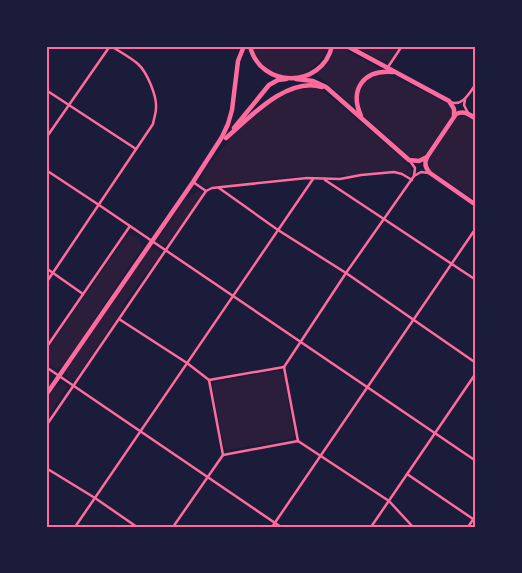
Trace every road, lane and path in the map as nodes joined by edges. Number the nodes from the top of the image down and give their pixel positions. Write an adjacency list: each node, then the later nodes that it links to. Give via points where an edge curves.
1 (110, 46): 16 (street); 23 (street, via 139,65 154,94 156,106 152,124)
2 (244, 46): 25 (main road, via 238,62 230,117)
3 (250, 46): 9 (main road, via 260,66)
4 (332, 46): 10 (main road, via 322,66)
5 (347, 46): 7 (main road)
6 (402, 46): 7 (street)
7 (387, 68): 8 (main road)
8 (394, 72): 15 (main road); 20 (main road, via 373,74 360,85 357,102)
9 (286, 79): 10 (main road); 22 (main road, via 269,85)
10 (296, 79): 13 (main road, via 313,81)
11 (476, 84): 14 (street)
12 (46, 90): 16 (street)
13 (331, 90): 20 (main road); 22 (main road, via 308,85 292,89 264,106)
14 (466, 98): 15 (street, via 459,103); 17 (street, via 464,105)
15 (449, 101): 18 (main road, via 454,109)
16 (68, 105): 21 (street); 23 (street)
17 (468, 114): 18 (main road, via 461,112); 19 (main road)
18 (453, 118): 24 (main road)
19 (476, 119)
20 (364, 120): 26 (main road)
21 (46, 138)
22 (226, 138): 25 (main road)
23 (136, 149): 36 (street)
24 (427, 157): 26 (main road, via 419,161); 28 (main road, via 425,166)
25 (208, 159): 33 (main road)
26 (409, 160): 29 (street, via 415,168)
27 (46, 170): 36 (street)
28 (430, 174): 29 (street, via 421,172); 37 (main road)
29 (414, 176): 32 (street)
30 (313, 179): 31 (street); 34 (street); 41 (street)
31 (324, 179): 32 (street, via 394,172); 38 (street)
32 (412, 180): 38 (street)
33 (192, 182): 35 (street); 42 (main road)
34 (219, 188): 35 (street); 41 (street)
35 (206, 191): 43 (street)
36 (99, 205): 39 (street); 46 (street)
37 (476, 205)
38 (384, 219): 44 (street); 47 (street)
39 (130, 226): 42 (street); 50 (street)
40 (476, 228): 44 (street)
41 (278, 230): 47 (street); 51 (street)
42 (152, 241): 43 (street); 61 (main road)
43 (166, 250): 51 (street); 52 (street)
44 (451, 263): 48 (street); 53 (street)
45 (46, 268): 46 (street)
46 (53, 273): 49 (street); 50 (street)
47 (346, 274): 53 (street); 54 (street)
48 (476, 280)
49 (46, 283)
50 (83, 294): 55 (street)
51 (233, 296): 54 (street); 57 (street)
52 (119, 318): 57 (street); 63 (street)
53 (412, 320): 56 (street); 64 (street)
54 (300, 342): 59 (street); 64 (street)
55 (46, 348)
56 (476, 362)
57 (186, 363): 62 (street); 67 (street)
58 (46, 367): 61 (street)
59 (284, 367): 62 (street); 69 (street)
60 (476, 373): 68 (street)
61 (59, 376): 63 (street); 65 (main road)
62 (209, 380): 70 (street)
63 (73, 386): 66 (street); 67 (street)
64 (367, 387): 68 (street); 71 (street)
65 (46, 395)
66 (46, 426)
67 (141, 431): 75 (street); 76 (street)
68 (435, 433): 72 (street); 74 (street)
69 (298, 441): 70 (street); 71 (street)
70 (223, 455): 75 (street)
71 (321, 455): 77 (street); 80 (street)
72 (476, 461)
73 (46, 468): 76 (street)
74 (407, 474): 77 (street); 79 (street)
75 (208, 476): 80 (street); 83 (street)
76 (95, 498): 81 (street); 82 (street)
77 (388, 501): 86 (street); 87 (street)
78 (476, 515): 79 (street)
79 (474, 520): 88 (street)
80 (275, 522): 84 (street); 85 (street)
81 (75, 527)
82 (137, 527)
83 (173, 527)
84 (272, 527)
85 (281, 527)
86 (371, 527)
87 (413, 527)
88 (468, 527)

